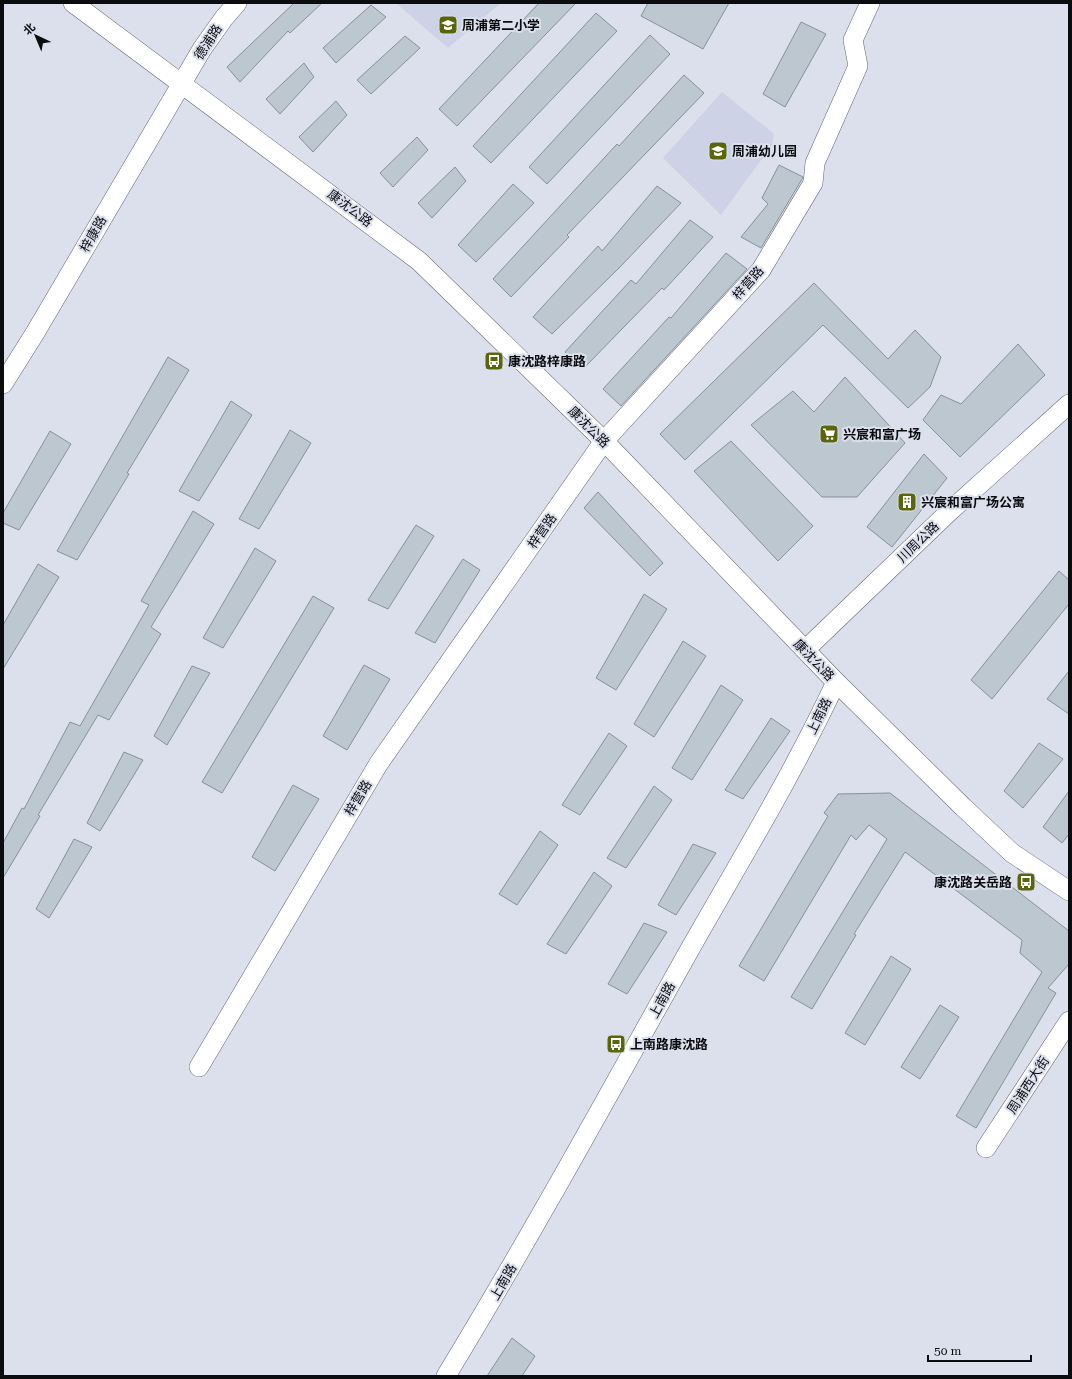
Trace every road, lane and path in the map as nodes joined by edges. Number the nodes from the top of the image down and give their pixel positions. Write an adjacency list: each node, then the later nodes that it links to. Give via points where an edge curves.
1 (73, 3): 4 (street, 康沈公路)
2 (237, 3): 4 (street, 德浦路, via 202,49)
3 (870, 3): 7 (street, 梓营路, via 853,40 858,66 815,163 812,183 761,270)
4 (182, 84): 5 (street, 梓康路); 7 (street, 康沈公路, via 419,261)
5 (3, 384)
6 (1069, 404): 8 (street, 川周公路, via 950,511)
7 (604, 441): 8 (street, 康沈公路); 12 (street, 梓营路, via 379,764)
8 (805, 650): 9 (street, 康沈公路)
9 (836, 682): 10 (street, 康沈公路, via 1012,853); 14 (street, 上南路, via 815,727 748,849 561,1180)
10 (1069, 891)
11 (1069, 1021): 13 (street, 周浦西大街)
12 (200, 1067)
13 (986, 1148)
14 (446, 1376)

